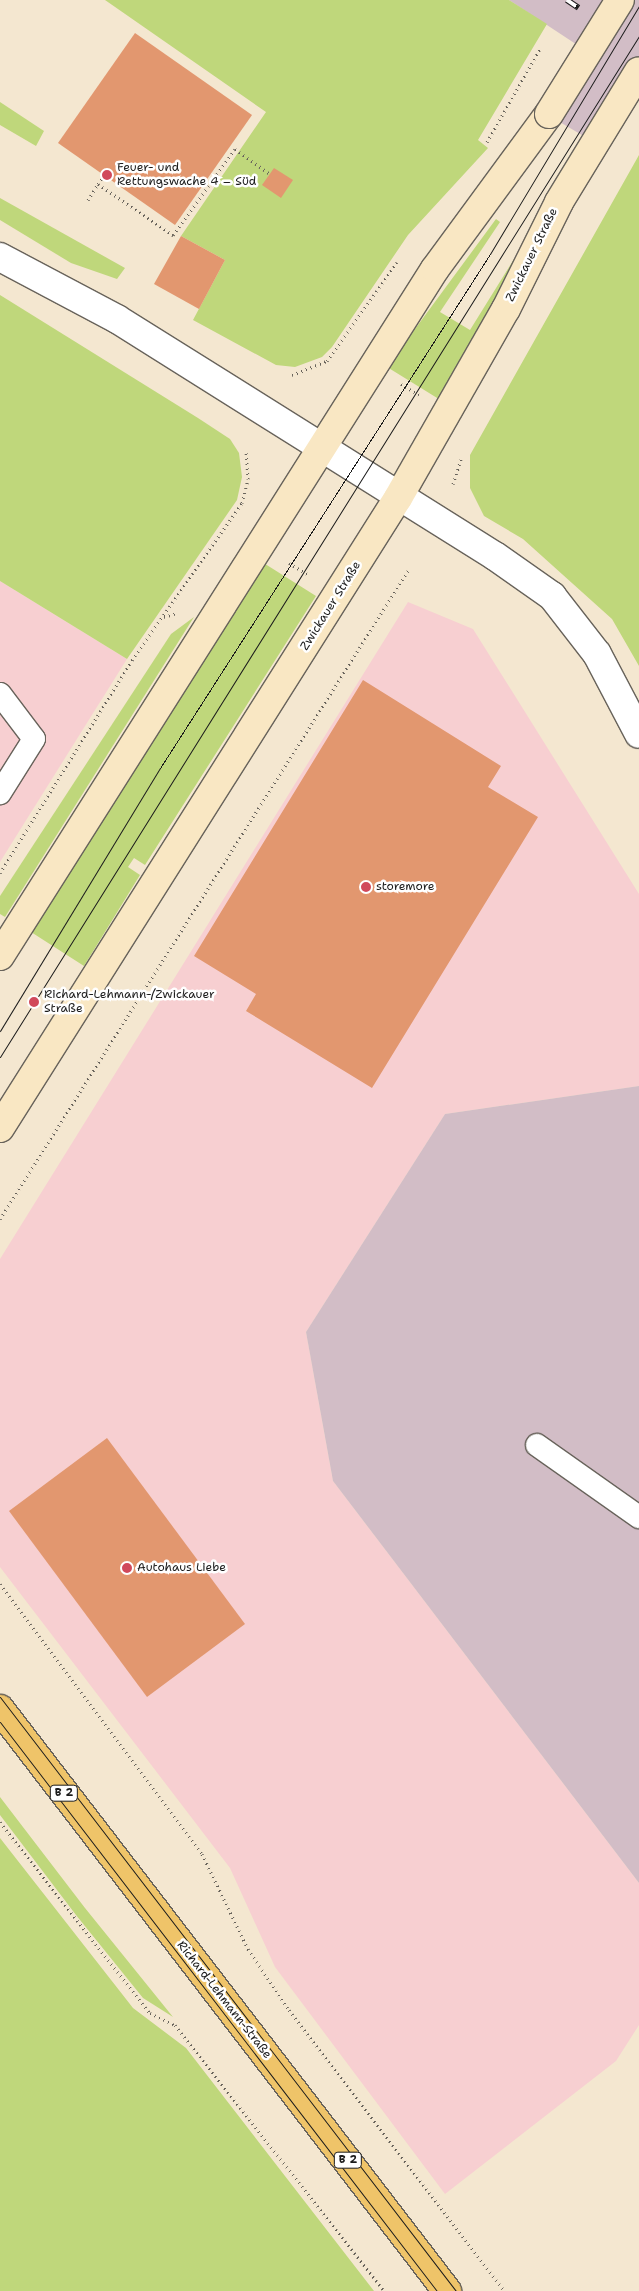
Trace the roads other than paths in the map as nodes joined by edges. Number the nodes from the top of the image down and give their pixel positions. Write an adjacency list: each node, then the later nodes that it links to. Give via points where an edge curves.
1 (620, 0): 4 (main road, bridge, via 549,114 435,270)
2 (639, 71): 5 (main road, Zwickauer Straße, via 594,143)
3 (0, 257): 4 (street, via 117,319)
4 (320, 448): 5 (street); 9 (main road)
5 (398, 498): 7 (street, via 495,556 552,596 597,654); 10 (main road, Zwickauer Straße)
6 (0, 694): 8 (lane, via 34,739)
7 (639, 734)
8 (0, 794)
9 (0, 956)
10 (0, 1128)
11 (537, 1445): 12 (lane)
12 (639, 1517)
13 (0, 1709): 14 (main road, Richard-Lehmann-Straße / B 2)
14 (447, 2291)

